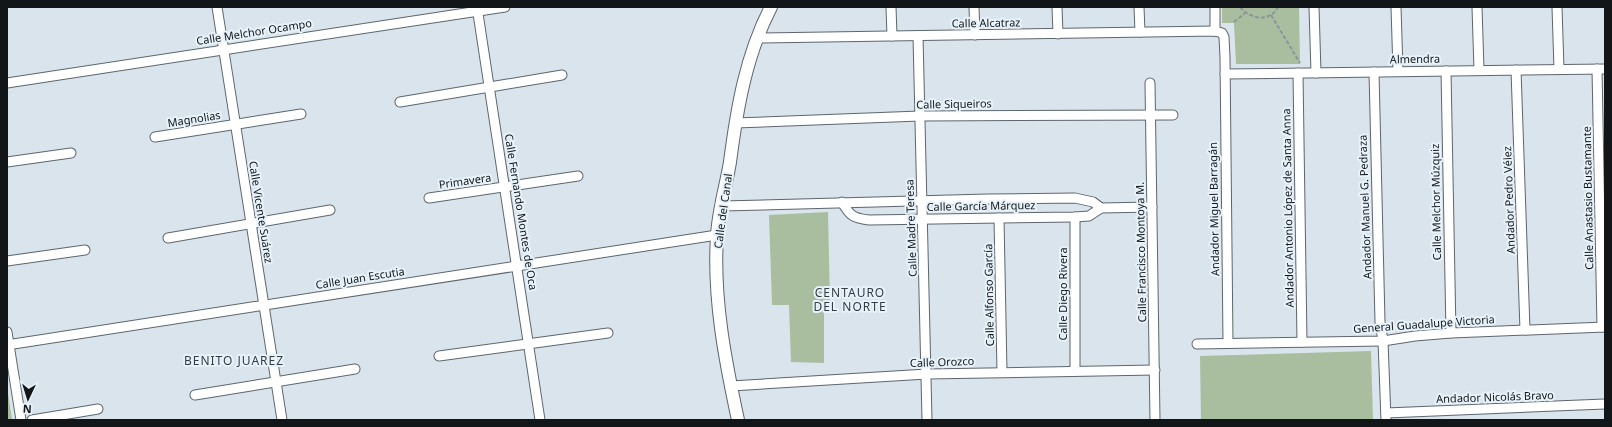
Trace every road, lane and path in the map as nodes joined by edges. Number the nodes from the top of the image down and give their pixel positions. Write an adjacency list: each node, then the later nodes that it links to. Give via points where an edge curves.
1 (217, 7): 26 (street, Calle Vicente Suárez)
2 (505, 7): 15 (street, Calle Melchor Ocampo)
3 (771, 7): 25 (street, Calle del Canal)
4 (891, 7): 23 (street)
5 (974, 7): 22 (street)
6 (1058, 7): 21 (street)
7 (1140, 7): 20 (street)
8 (1215, 7): 19 (street)
9 (1240, 7): 16 (path)
10 (1278, 7): 17 (path)
11 (1314, 7): 36 (street)
12 (1396, 7): 34 (street)
13 (1477, 7): 30 (street)
14 (1557, 7): 28 (street)
15 (477, 9): 26 (street, Calle Melchor Ocampo); 41 (street, Calle Fernando Montes de Oca)
16 (1245, 13): 17 (path, via 1257,18); 18 (path)
17 (1271, 15): 27 (path)
18 (1234, 22)
19 (1215, 31): 20 (street, Calle Alcatraz); 37 (street, Andador Miguel Barragán, via 1222,33 1224,37)
20 (1140, 32): 21 (street, Calle Alcatraz)
21 (1058, 34): 22 (street, Calle Alcatraz)
22 (975, 35): 24 (street, Calle Alcatraz)
23 (892, 36): 24 (street, Calle Alcatraz); 25 (street, Calle Alcatraz)
24 (918, 36): 46 (street, Calle Madre Teresa)
25 (757, 38): 47 (street, Calle del Canal, via 743,82)
26 (224, 49): 39 (street, Calle Melchor Ocampo); 48 (street, Calle Vicente Suárez)
27 (1300, 64)
28 (1559, 69): 29 (street, Almendra); 31 (street, Almendra)
29 (1601, 69): 51 (street, Calle Anastasio Bustamante)
30 (1478, 70): 31 (street, Almendra); 32 (street, Almendra)
31 (1516, 70): 73 (street, Andador Pedro Vélez)
32 (1446, 71): 34 (street, Almendra); 76 (street, Calle Melchor Múzquiz)
33 (1374, 72): 34 (street, Almendra); 36 (street, Almendra); 77 (street, Andador Manuel G. Pedraza, via 1380,322)
34 (1398, 72)
35 (1298, 73): 36 (street, Almendra); 37 (street, Almendra); 78 (street, Andador Antonio López de Santa Anna)
36 (1316, 73)
37 (1225, 74): 80 (street, Andador Miguel Barragán)
38 (562, 75): 41 (street)
39 (7, 83)
40 (1150, 83): 44 (street, Calle Francisco Montoya M.)
41 (489, 87): 42 (street); 54 (street, Calle Fernando Montes de Oca)
42 (400, 102)
43 (301, 114): 48 (street, Magnolias)
44 (1151, 114): 45 (street, Calle Siqueiros); 46 (street, Calle Siqueiros); 59 (street, Calle Francisco Montoya M.)
45 (1173, 115)
46 (920, 116): 47 (street, Calle Siqueiros); 56 (street, Calle Madre Teresa)
47 (735, 123): 58 (street, Calle del Canal)
48 (236, 124): 49 (street, Magnolias); 65 (street, Calle Vicente Suárez)
49 (155, 137)
50 (72, 153): 52 (street)
51 (1602, 153): 72 (street, Calle Anastasio Bustamante)
52 (7, 162)
53 (578, 176): 54 (street, Primavera)
54 (504, 188): 55 (street, Primavera); 70 (street, Calle Fernando Montes de Oca)
55 (429, 198)
56 (922, 201): 57 (street, Calle García Márquez); 60 (street, Calle García Márquez, via 1075,198 1094,202); 64 (street, Calle Madre Teresa)
57 (842, 202): 58 (street, Calle García Márquez); 64 (street, Calle García Márquez, via 849,214 857,218)
58 (722, 206): 66 (street, Calle del Canal)
59 (1152, 206): 60 (street, Calle García Márquez); 85 (street, Calle Francisco Montoya M.)
60 (1101, 208): 62 (street, Calle García Márquez, via 1090,216)
61 (330, 210): 65 (street)
62 (1075, 217): 63 (street, Calle García Márquez); 86 (street, Calle Diego Rivera)
63 (999, 218): 64 (street, Calle García Márquez); 87 (street, Calle Alfonso García)
64 (923, 219): 88 (street, Calle Madre Teresa)
65 (251, 224): 67 (street); 71 (street, Calle Vicente Suárez)
66 (717, 235): 70 (street, Calle Juan Escutia); 90 (street, Calle del Canal, via 720,321)
67 (168, 238)
68 (84, 250): 69 (street)
69 (7, 261)
70 (517, 265): 71 (street, Calle Juan Escutia); 79 (street, Calle Fernando Montes de Oca)
71 (264, 305): 81 (street, Calle Juan Escutia); 89 (street, Calle Vicente Suárez)
72 (1604, 327): 73 (street, General Guadalupe Victoria)
73 (1525, 330): 76 (street, General Guadalupe Victoria)
74 (7, 332): 81 (street)
75 (608, 333): 79 (street)
76 (1452, 333): 77 (street, General Guadalupe Victoria)
77 (1383, 341): 78 (street, General Guadalupe Victoria); 94 (street, Andador Manuel G. Pedraza)
78 (1302, 342): 80 (street, General Guadalupe Victoria)
79 (528, 343): 83 (street); 98 (street, Calle Fernando Montes de Oca)
80 (1228, 343): 82 (street, General Guadalupe Victoria)
81 (8, 344): 95 (street)
82 (1197, 344)
83 (439, 356)
84 (355, 369): 89 (street)
85 (1155, 370): 86 (street, Calle Orozco); 101 (street, Calle Francisco Montoya M.)
86 (1075, 371): 87 (street, Calle Orozco)
87 (1002, 372): 88 (street, Calle Orozco)
88 (927, 374): 90 (street, Calle Orozco); 100 (street, Calle Madre Teresa)
89 (276, 382): 91 (street); 97 (street, Calle Vicente Suárez)
90 (731, 386): 99 (street, Calle del Canal)
91 (195, 395)
92 (1605, 404): 94 (street, Andador Nicolás Bravo)
93 (98, 409): 96 (street)
94 (1386, 416)
95 (21, 420)
96 (32, 420)
97 (282, 420)
98 (540, 420)
99 (738, 420)
100 (927, 420)
101 (1155, 420)

